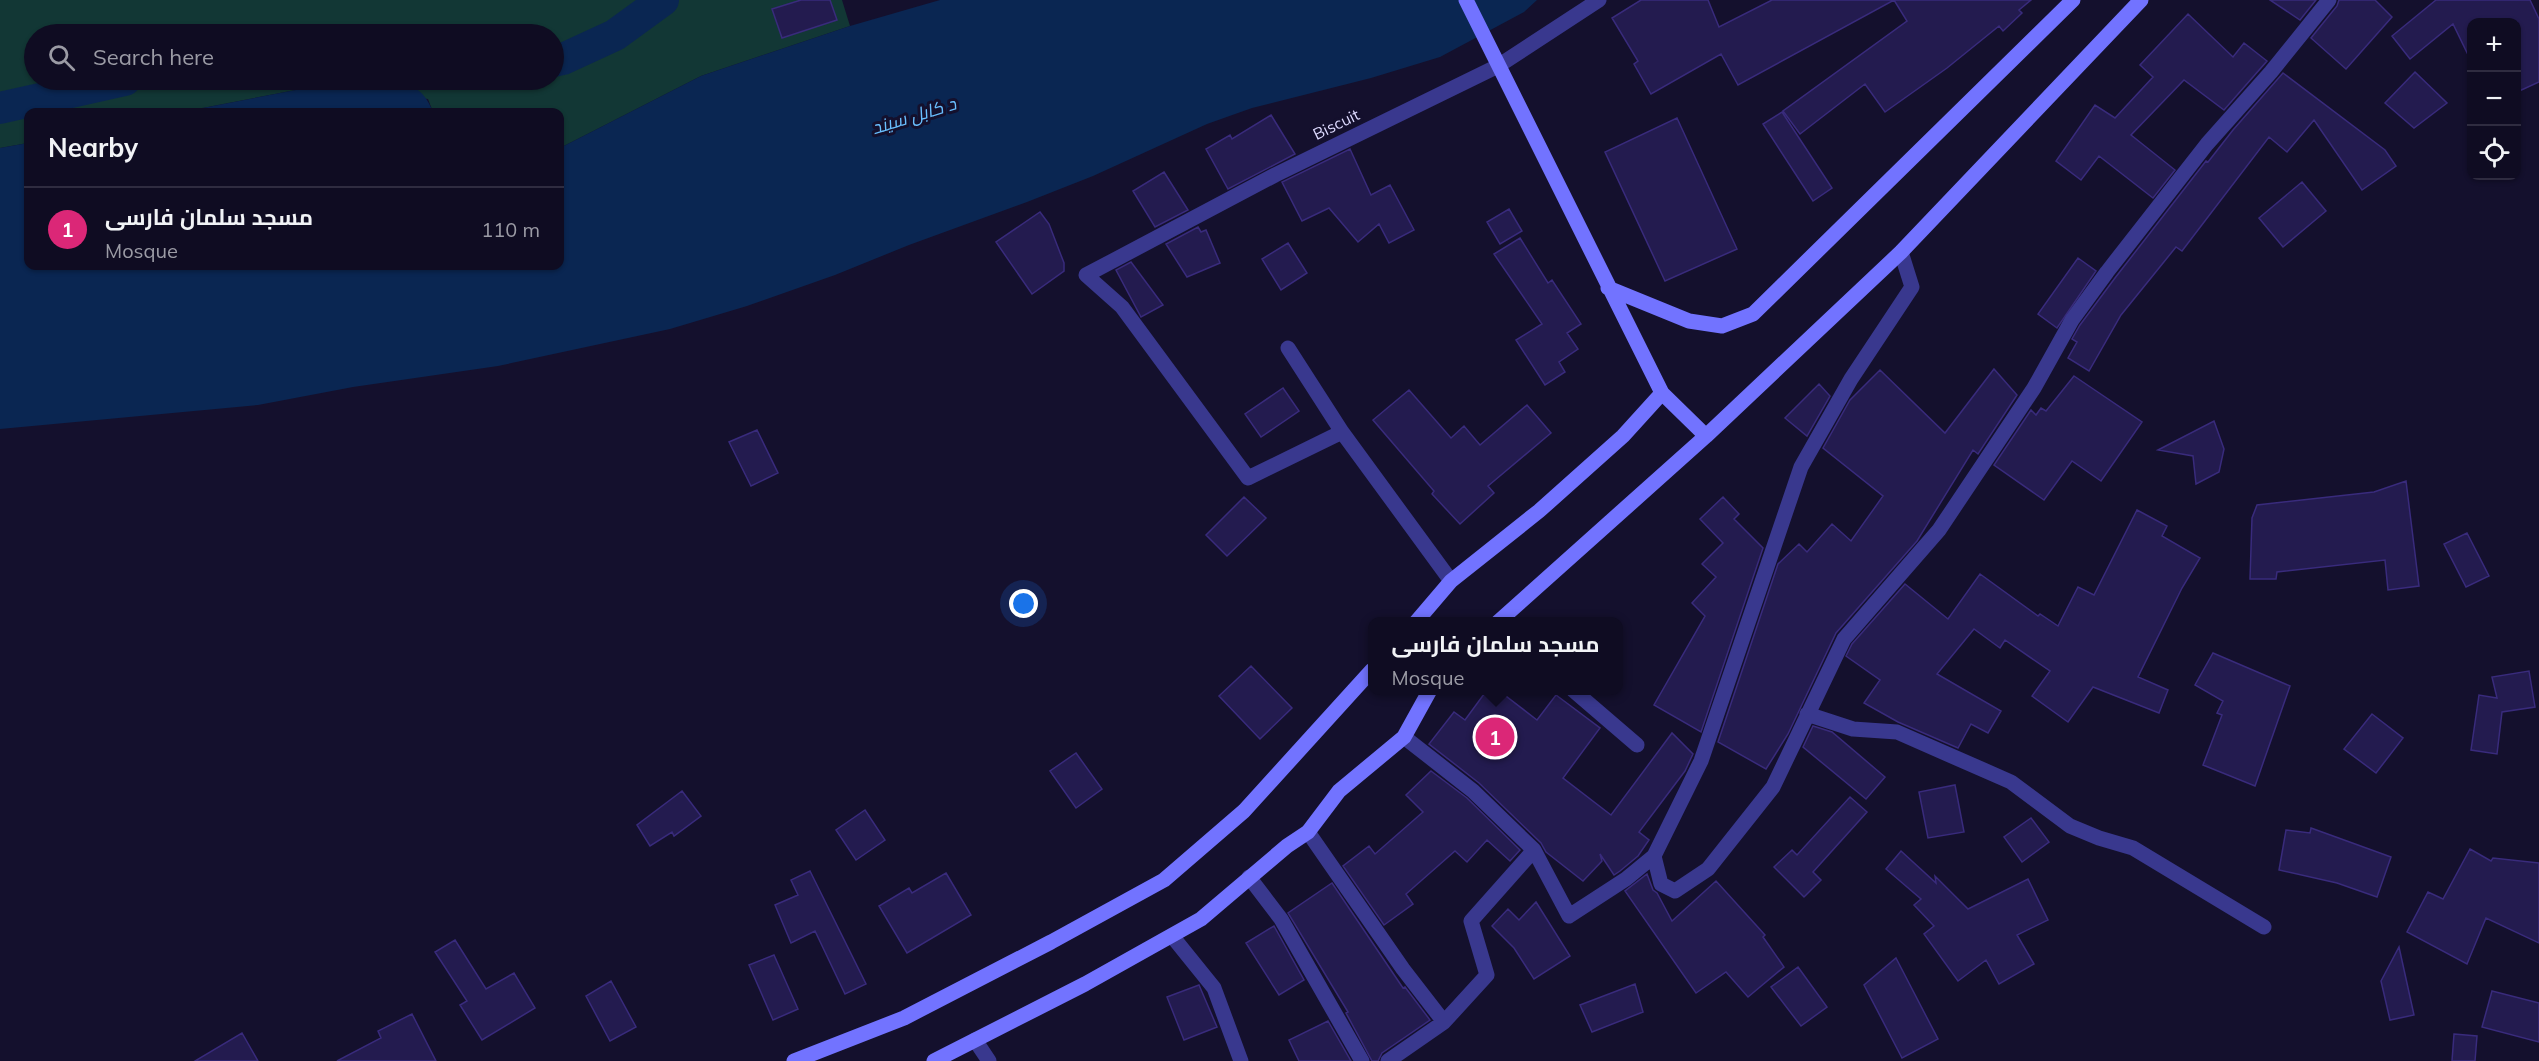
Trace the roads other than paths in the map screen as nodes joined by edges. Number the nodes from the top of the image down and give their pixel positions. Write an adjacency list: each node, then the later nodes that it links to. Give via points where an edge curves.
1 (1466, 0): 6 (main road)
2 (1599, 0): 6 (street, Biscuit)
3 (2073, 0): 8 (main road, via 1753,314 1722,326 1689,321)
4 (2141, 0): 7 (main road)
5 (2329, 0): 19 (street, via 2207,144 2107,272 2072,320 2034,388 1939,530 1844,639)
6 (1497, 66): 8 (main road); 11 (street, Biscuit, via 1275,175 1086,275 1122,307 1248,478)
7 (1901, 252): 12 (main road); 24 (street, via 1912,286 1851,379 1801,467 1701,761)
8 (1608, 288): 10 (main road)
9 (1288, 348): 11 (street)
10 (1662, 393): 12 (main road); 13 (main road, via 1623,436)
11 (1342, 432): 13 (street)
12 (1706, 435): 15 (main road)
13 (1451, 581): 14 (main road)
14 (1420, 617)
15 (1502, 617)
16 (1368, 674): 30 (main road, via 1244,812 1164,880 904,1018)
17 (1427, 695): 20 (main road)
18 (1579, 695): 21 (street)
19 (1808, 714): 24 (street, via 1773,787 1708,869 1675,891 1661,884); 26 (street, via 1853,729 1897,732 2011,782 2070,826 2133,848)
20 (1404, 737): 22 (main road, via 1339,791); 23 (street, via 1473,791)
21 (1637, 745)
22 (1308, 832): 25 (main road); 28 (street)
23 (1534, 850): 24 (street, via 1569,916); 28 (street, via 1471,921 1487,975)
24 (1654, 856)
25 (1249, 877): 27 (main road, via 1201,919); 34 (street, via 1281,919)
26 (2264, 927)
27 (1172, 936): 29 (main road); 33 (street, via 1214,988)
28 (1444, 1022): 35 (street)
29 (975, 1040): 31 (main road); 32 (street)
30 (794, 1061)
31 (934, 1061)
32 (989, 1061)
33 (1241, 1061)
34 (1362, 1061)
35 (1388, 1061)

